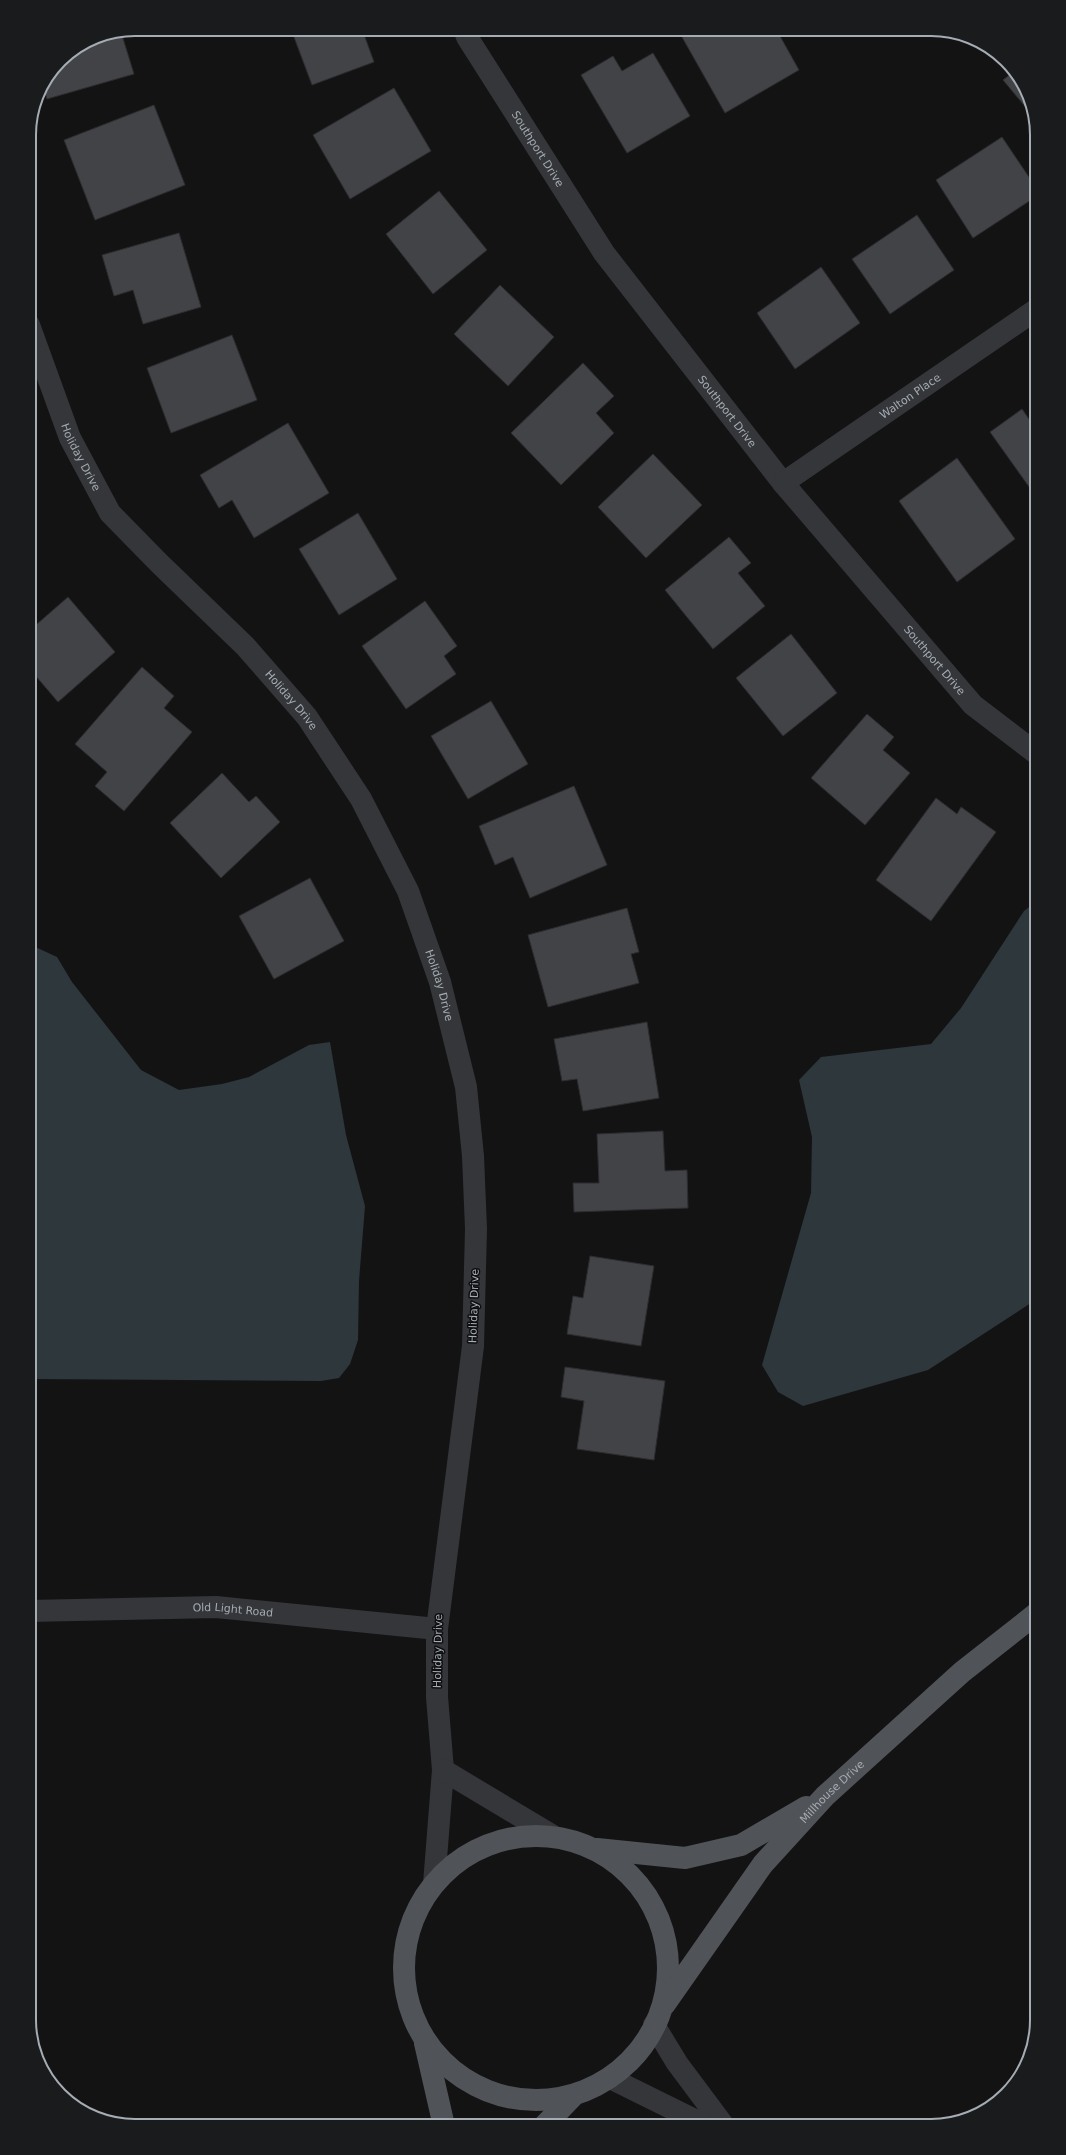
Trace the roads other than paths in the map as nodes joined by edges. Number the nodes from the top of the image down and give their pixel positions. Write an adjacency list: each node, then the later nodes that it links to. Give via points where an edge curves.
1 (474, 36): 4 (street, Southport Drive, via 604,252)
2 (1030, 314): 4 (street, Walton Place)
3 (36, 344): 8 (street, Holiday Drive, via 70,438 110,513 245,646 307,717 361,800 408,891 440,982 466,1086 474,1156 476,1229 473,1346)
4 (783, 483): 5 (street, Southport Drive, via 973,705)
5 (1030, 749)
6 (36, 1611): 8 (street, Old Light Road, via 216,1607)
7 (1030, 1619): 10 (main road, Millhouse Drive, via 962,1672)
8 (437, 1629): 9 (street, Holiday Drive, via 437,1697)
9 (443, 1770): 11 (street); 13 (street, Holiday Drive)
10 (824, 1796): 12 (main road, via 741,1845 685,1858); 14 (main road, Millhouse Drive, via 763,1864)
11 (553, 1836): 12 (main road); 13 (main road, via 508,1838 466,1856)
12 (596, 1849): 14 (main road, via 633,1877 658,1915 669,1960)
13 (434, 1884): 16 (main road, via 413,1920 404,1961 408,2003)
14 (663, 2005): 15 (main road)
15 (654, 2026): 17 (main road, via 643,2046); 22 (street, via 677,2064)
16 (425, 2041): 18 (main road, via 453,2073 490,2093 531,2101); 19 (main road)
17 (610, 2078): 18 (main road); 21 (street)
18 (573, 2096): 20 (main road)
19 (442, 2119)
20 (551, 2119)
21 (692, 2119)
22 (719, 2119)

